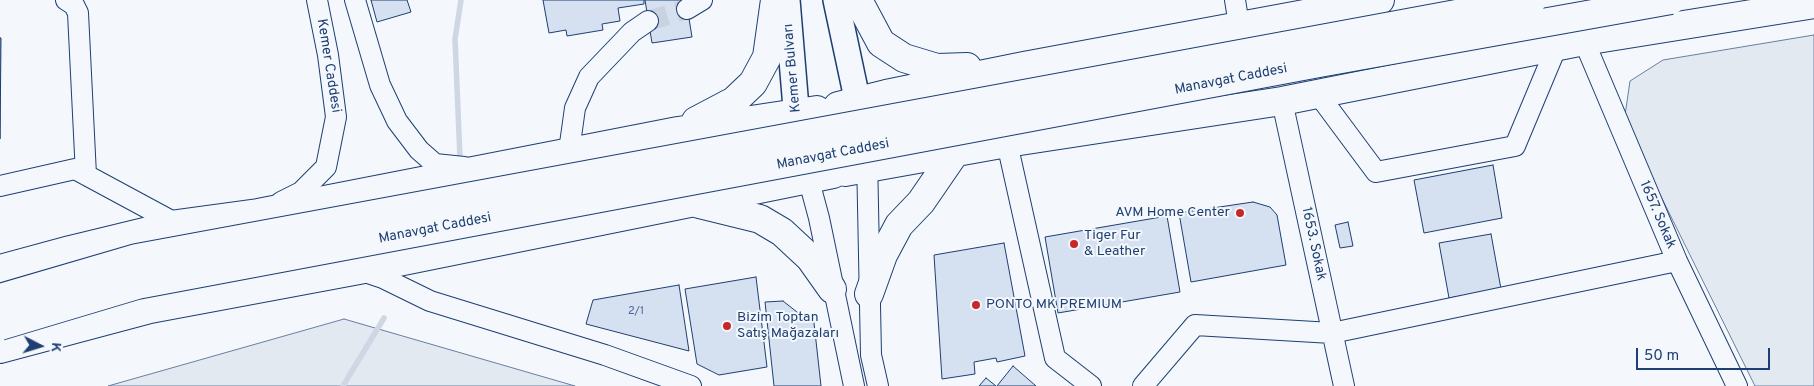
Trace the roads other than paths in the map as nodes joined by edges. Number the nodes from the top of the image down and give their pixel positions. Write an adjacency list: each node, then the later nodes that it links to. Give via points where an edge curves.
1 (66, 0): 25 (street, via 78,13)
2 (317, 0): 28 (street, Kemer Caddesi, via 336,117 326,168 301,192)
3 (355, 0): 24 (street, via 380,85 397,121 419,150 435,164)
4 (775, 0): 19 (highway, via 767,57 753,83 734,101)
5 (787, 0): 20 (main road, Kemer Bulvarı)
6 (836, 0): 20 (main road)
7 (858, 0): 16 (highway, via 881,43 904,58 937,68)
8 (1380, 0): 12 (highway)
9 (1532, 0): 35 (highway, Manavgat Caddesi, bridge, via 136,258)
10 (1671, 0): 36 (highway, Manavgat Caddesi, bridge, via 137,285)
11 (1814, 4): 14 (highway)
12 (1237, 13): 16 (highway)
13 (648, 21): 22 (street, via 632,32 589,77 575,108)
14 (1584, 41): 15 (highway); 30 (street, 1657. Sokak)
15 (1556, 48): 17 (highway); 17 (street, via 1515,146 1376,172)
16 (1024, 66): 20 (highway)
17 (1318, 94): 18 (highway)
18 (1282, 101): 21 (highway); 37 (street, 1653. Sokak)
19 (678, 131): 20 (highway); 22 (highway)
20 (833, 140): 23 (highway); 27 (highway); 33 (street, via 819,218); 34 (street)
21 (1006, 143): 23 (highway); 42 (street, via 1054,358)
22 (569, 151): 24 (highway)
23 (954, 154): 34 (highway, via 921,202 899,225 883,255)
24 (476, 169): 28 (highway)
25 (86, 175): 26 (street, via 75,169); 29 (street)
26 (0, 186)
27 (692, 202): 32 (highway); 33 (highway, via 760,220 782,232 810,258)
28 (258, 213): 29 (highway)
29 (176, 224): 31 (highway)
30 (1677, 261): 37 (street); 45 (street, 1657. Sokak)
31 (0, 269)
32 (359, 270): 38 (highway, via 150,309); 39 (street, via 430,301 605,355)
33 (832, 289): 40 (street)
34 (869, 294): 41 (street, via 871,355)
35 (0, 298)
36 (0, 326)
37 (1332, 333): 43 (street, via 1195,325); 44 (street, 1653. Sokak)
38 (0, 349)
39 (691, 386)
40 (854, 386)
41 (878, 386)
42 (1091, 386)
43 (1143, 386)
44 (1344, 386)
45 (1737, 386)

